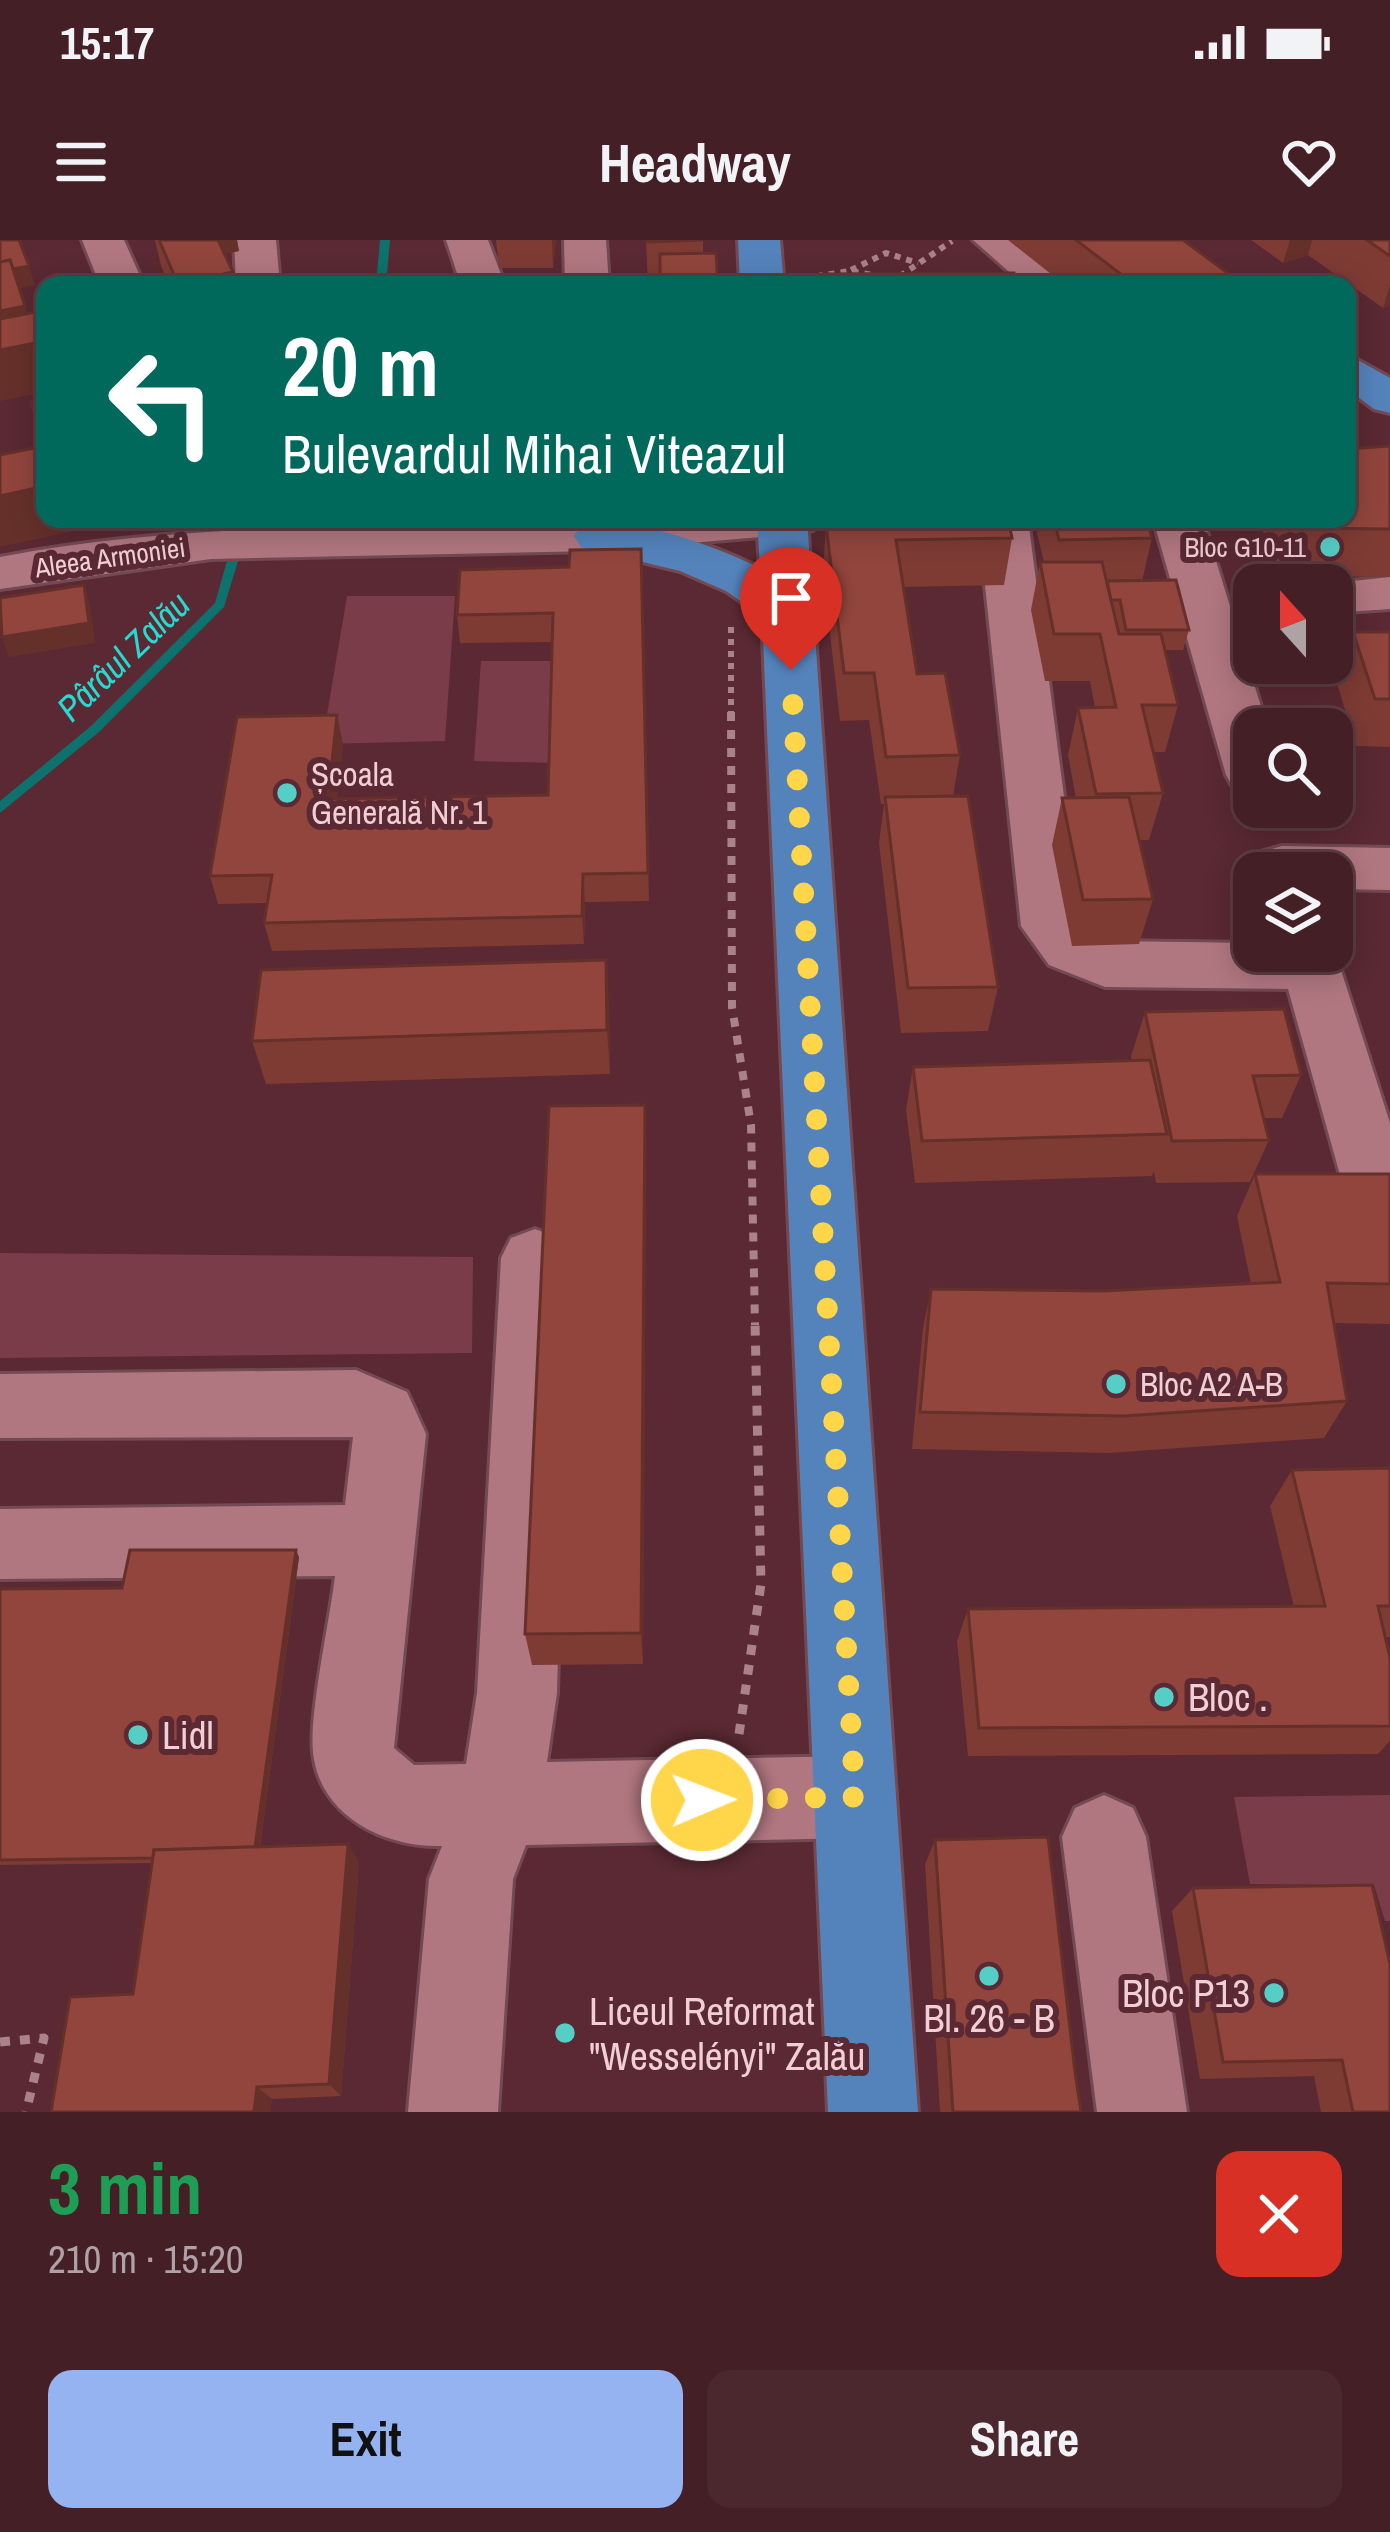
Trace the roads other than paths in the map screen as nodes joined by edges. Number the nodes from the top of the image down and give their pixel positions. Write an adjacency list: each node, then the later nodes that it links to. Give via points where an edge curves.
1 (103, 240): 7 (street)
2 (255, 240): 8 (street)
3 (467, 240): 9 (street)
4 (585, 240): 10 (street)
5 (759, 240): 11 (main road)
6 (994, 240): 12 (street)
7 (118, 276)
8 (257, 276)
9 (480, 276)
10 (587, 276)
11 (771, 276)
12 (1040, 276)
13 (1356, 374): 14 (main road)
14 (1390, 399)
15 (632, 528): 19 (street, Aleea Armoniei)
16 (782, 528): 25 (main road)
17 (1005, 528): 29 (street, via 1051,926 1085,958 1106,964)
18 (1183, 528): 24 (street)
19 (576, 531): 20 (street, Aleea Armoniei, via 274,542); 25 (main road, via 720,565)
20 (185, 537): 21 (street, Aleea Armoniei)
21 (0, 574)
22 (1390, 592): 23 (street)
23 (1353, 595)
24 (1229, 605): 26 (street)
25 (786, 609): 37 (main road)
26 (1244, 708)
27 (1353, 869): 28 (street)
28 (1390, 869)
29 (1233, 961)
30 (1316, 972): 31 (street)
31 (1367, 1075): 32 (street)
32 (1390, 1232)
33 (535, 1258): 38 (street, via 517,1693)
34 (0, 1406): 35 (street, via 356,1402 381,1415 390,1434)
35 (375, 1540): 36 (street); 38 (street, via 353,1753 370,1786 409,1806)
36 (0, 1544)
37 (855, 1797): 38 (street); 41 (main road)
38 (500, 1804): 40 (street, via 471,1880)
39 (1104, 1837): 42 (street)
40 (453, 2112)
41 (873, 2112)
42 (1142, 2112)

